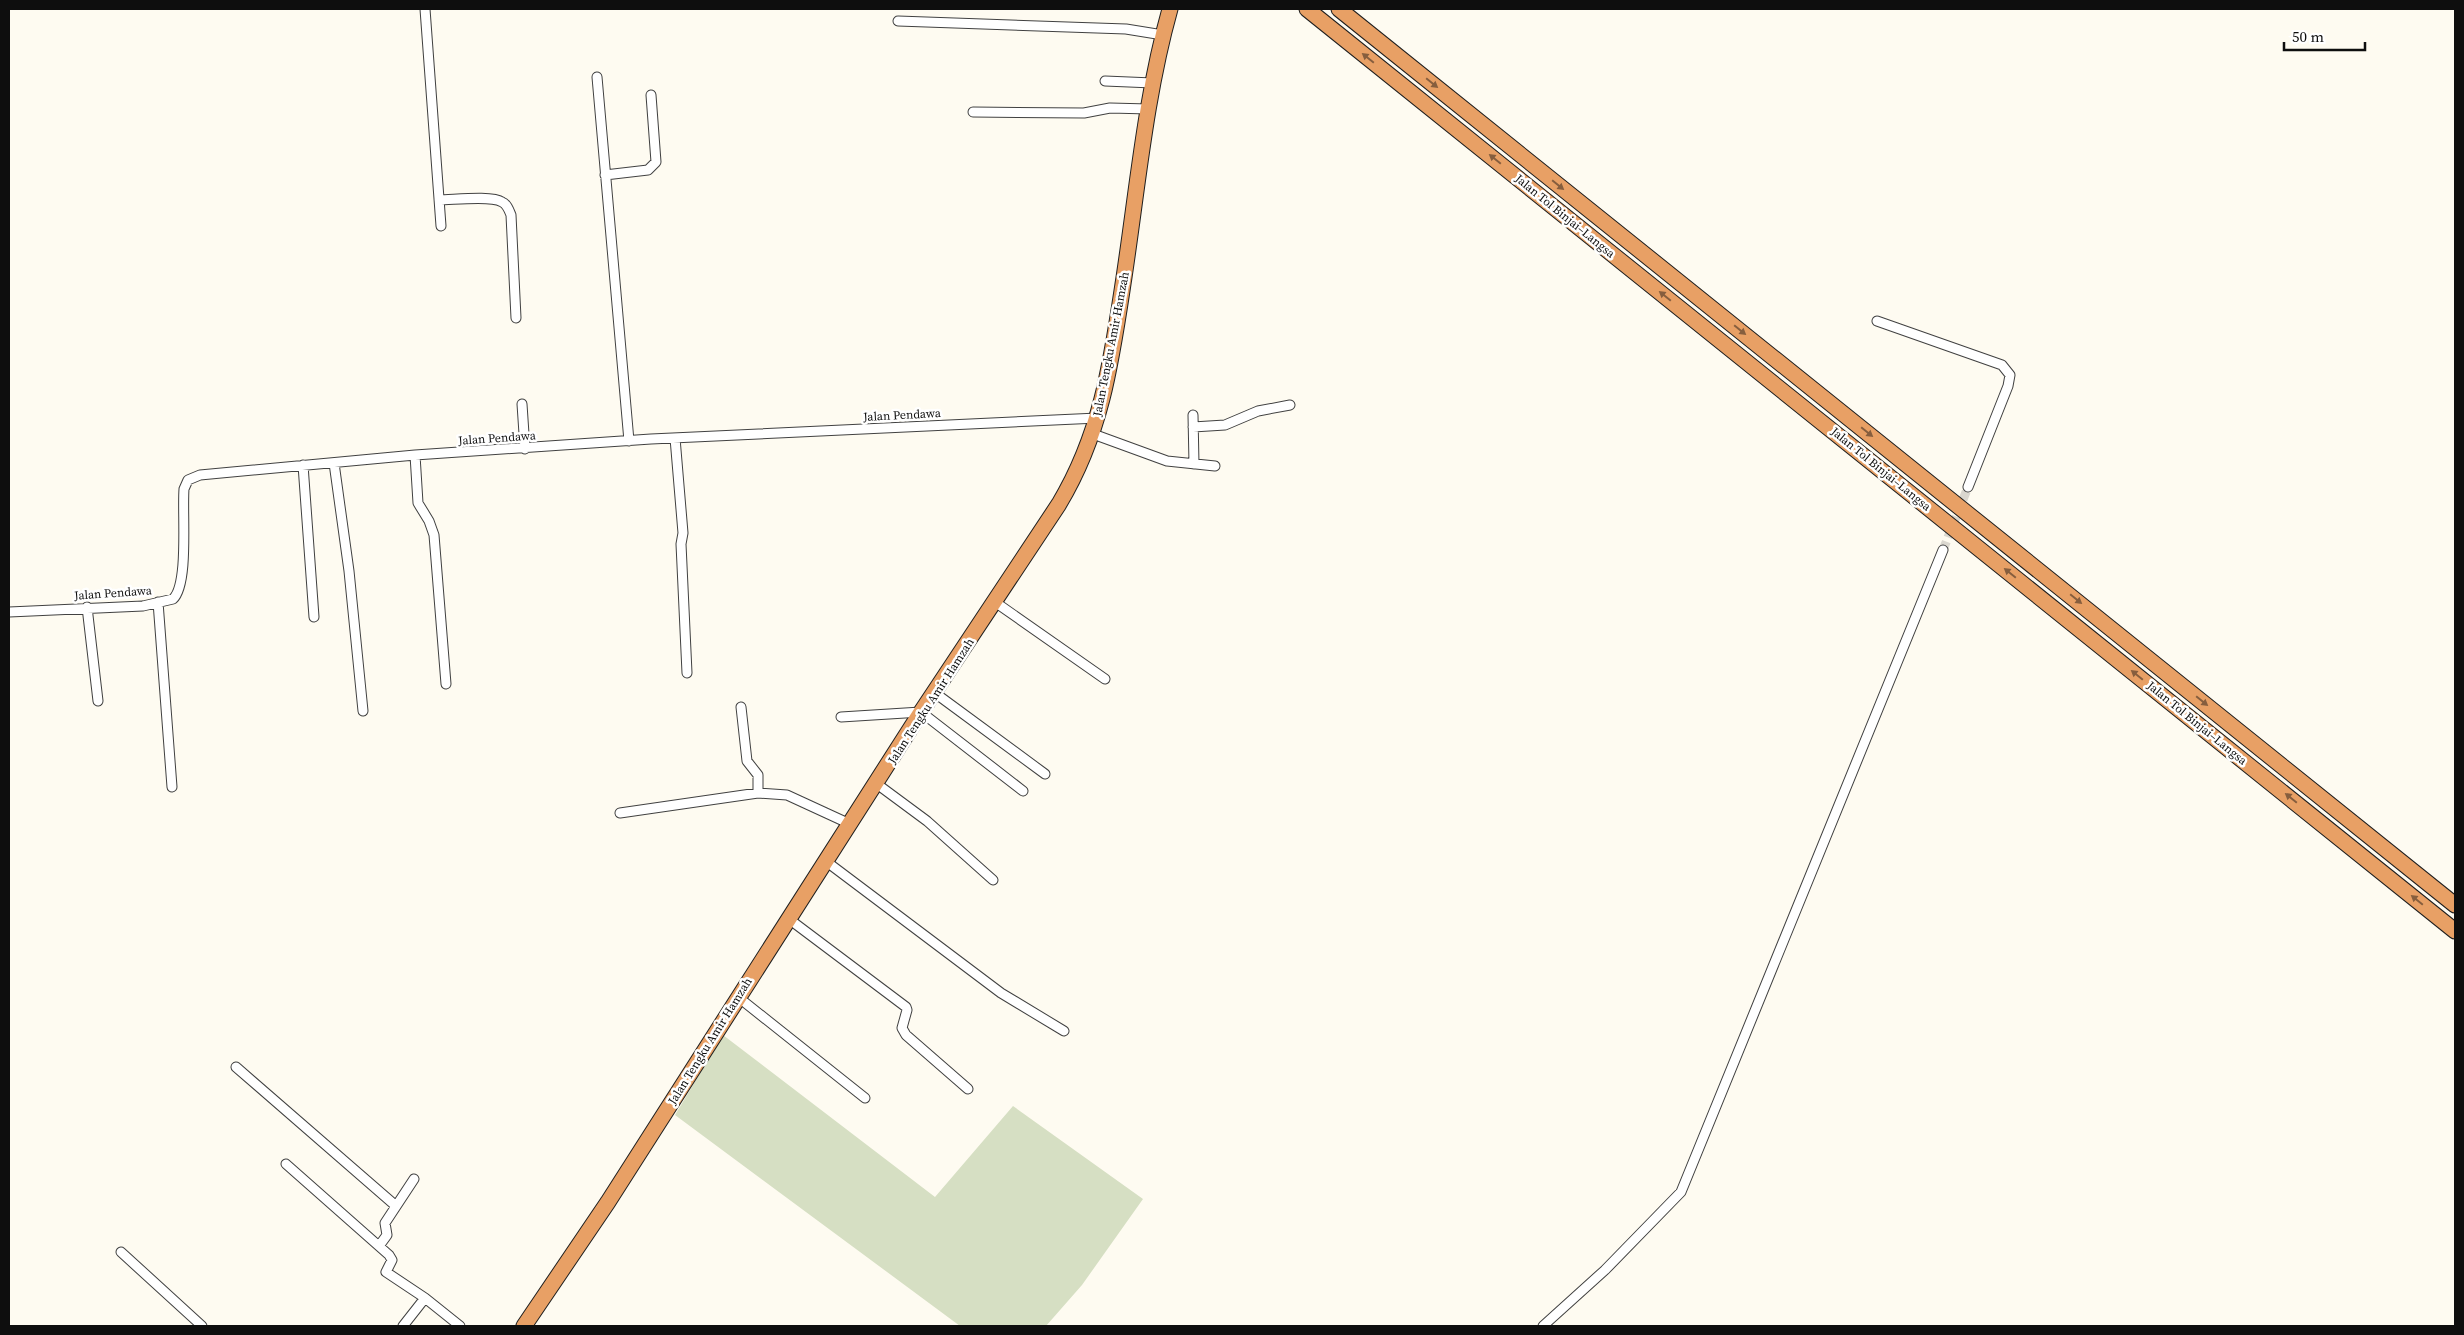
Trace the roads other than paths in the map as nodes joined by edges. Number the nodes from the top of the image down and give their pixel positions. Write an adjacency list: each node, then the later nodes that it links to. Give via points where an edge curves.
1 (425, 9): 14 (street)
2 (1170, 9): 6 (highway, Jalan Tengku Amir Hamzah)
3 (1307, 9): 59 (highway, Jalan Tol Binjai–Langsa, one-way to 3)
4 (1339, 9): 57 (highway, Jalan Tol Binjai–Langsa, one-way to 57)
5 (898, 22): 6 (street, via 1126,29)
6 (1163, 35): 9 (highway, Jalan Tengku Amir Hamzah)
7 (597, 77): 13 (street)
8 (1106, 81): 9 (street)
9 (1152, 83): 11 (highway, Jalan Tengku Amir Hamzah)
10 (652, 95): 13 (street, via 656,162 648,170)
11 (1149, 109): 12 (street); 21 (highway, Jalan Tengku Amir Hamzah, via 1119,310)
12 (973, 112)
13 (605, 175): 25 (street)
14 (439, 200): 15 (street); 16 (street, via 487,199 502,202 507,207 511,215)
15 (441, 226)
16 (516, 318)
17 (1877, 321): 32 (street, via 2002,365 2010,375)
18 (522, 404): 26 (street)
19 (1290, 405): 22 (street, via 1258,411 1225,425)
20 (1194, 415): 22 (street)
21 (1098, 418): 23 (highway, Jalan Tengku Amir Hamzah); 24 (street, Jalan Pendawa)
22 (1193, 427): 29 (street)
23 (1093, 434): 29 (street, via 1155,457); 35 (highway, Jalan Tengku Amir Hamzah, via 1069,487)
24 (675, 438): 25 (street, Jalan Pendawa); 39 (street, via 683,533)
25 (628, 441): 26 (street, Jalan Pendawa)
26 (524, 449): 27 (street, Jalan Pendawa)
27 (415, 455): 28 (street, Jalan Pendawa); 41 (street, via 418,503 434,535)
28 (334, 463): 30 (street, Jalan Pendawa); 45 (street)
29 (1194, 464): 31 (street)
30 (303, 465): 34 (street, Jalan Pendawa, via 210,473 188,480 183,494 179,590 173,599); 38 (street)
31 (1215, 466)
32 (1968, 487)
33 (1943, 550): 75 (street, via 1681,1192 1605,1270)
34 (158, 602): 36 (street, Jalan Pendawa, via 143,606); 50 (street)
35 (995, 602): 40 (street); 42 (highway, Jalan Tengku Amir Hamzah)
36 (87, 607): 37 (street, Jalan Pendawa); 43 (street)
37 (9, 612)
38 (314, 617)
39 (687, 673)
40 (1105, 679)
41 (446, 684)
42 (935, 693): 46 (highway, Jalan Tengku Amir Hamzah); 48 (street)
43 (98, 701)
44 (741, 707): 52 (street, via 747,760 758,775)
45 (363, 711)
46 (922, 712): 47 (street); 49 (highway, Jalan Tengku Amir Hamzah); 51 (street)
47 (841, 718)
48 (1045, 774)
49 (877, 784): 54 (highway, Jalan Tengku Amir Hamzah); 56 (street, via 927,821)
50 (172, 788)
51 (1023, 790)
52 (758, 793): 53 (street); 54 (street, via 788,795)
53 (620, 813)
54 (850, 824): 55 (highway, Jalan Tengku Amir Hamzah)
55 (827, 862): 58 (highway, Jalan Tengku Amir Hamzah); 61 (street, via 1001,993)
56 (993, 880)
57 (2455, 905)
58 (789, 919): 60 (highway, Jalan Tengku Amir Hamzah); 63 (street, via 906,1007 902,1028 906,1035)
59 (2455, 931)
60 (738, 997): 64 (street); 74 (highway, Jalan Tengku Amir Hamzah, via 613,1194)
61 (1064, 1031)
62 (236, 1066): 67 (street)
63 (968, 1089)
64 (865, 1098)
65 (286, 1164): 68 (street)
66 (414, 1179): 67 (street)
67 (396, 1206): 68 (street, via 384,1223 387,1235)
68 (378, 1246): 70 (street, via 392,1258 386,1272)
69 (121, 1252): 71 (street)
70 (425, 1298): 72 (street); 73 (street)
71 (202, 1326)
72 (403, 1326)
73 (460, 1326)
74 (524, 1326)
75 (1543, 1326)

